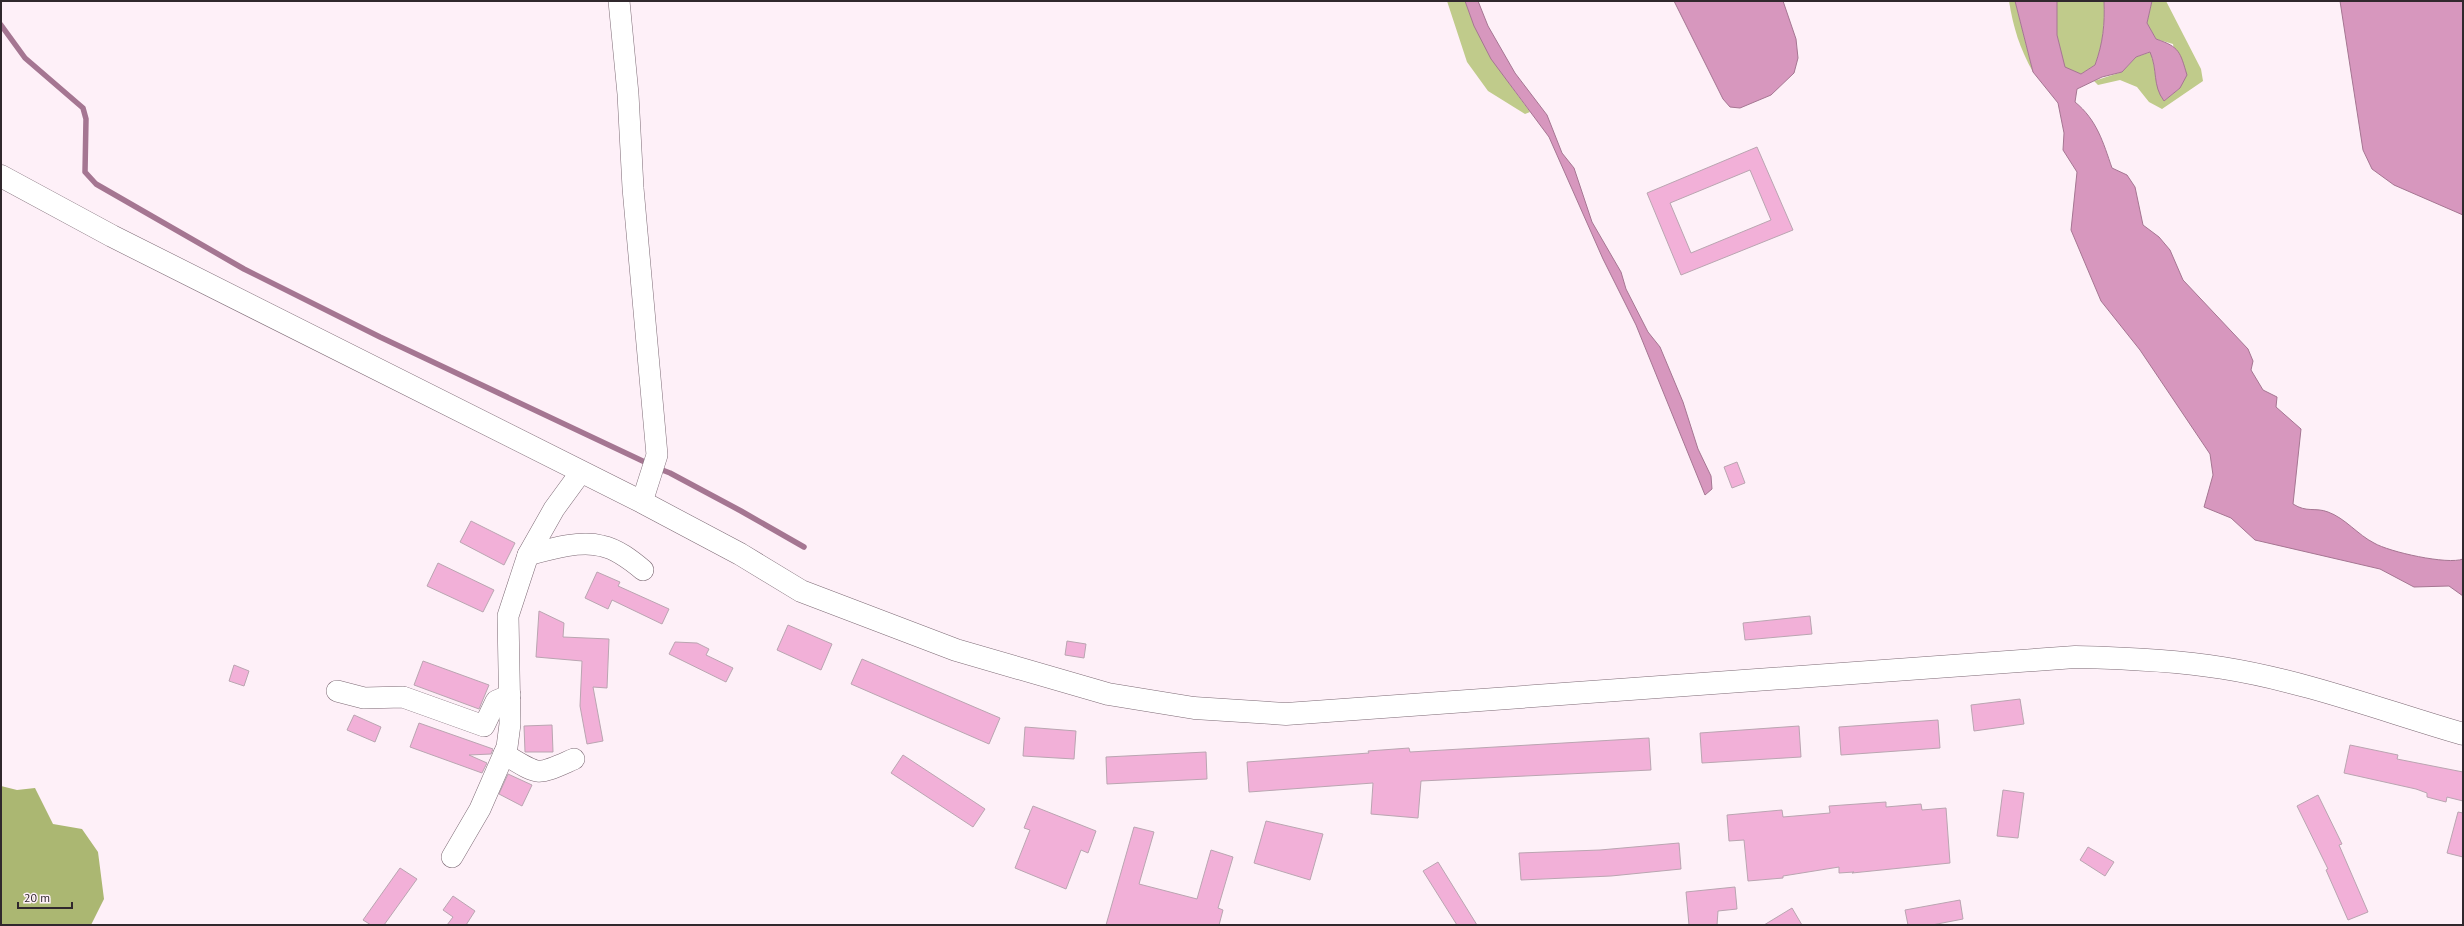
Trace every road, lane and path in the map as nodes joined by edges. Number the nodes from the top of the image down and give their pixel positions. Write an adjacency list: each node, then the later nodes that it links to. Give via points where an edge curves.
1 (619, 1): 4 (street, via 657,455)
2 (1, 176): 3 (main road, via 112,236)
3 (581, 472): 4 (main road); 5 (street, via 554,509)
4 (642, 502): 9 (main road, via 740,554 801,591 956,650 1108,694 1194,708 1286,714 2075,657 2158,659 2224,668 2295,684)
5 (528, 554): 6 (street, via 564,546 602,545 625,556); 8 (street, via 508,616)
6 (643, 570)
7 (336, 691): 8 (street, via 364,698 403,698 484,726 496,701)
8 (510, 695): 10 (street, via 510,724)
9 (2463, 734)
10 (504, 754): 11 (street, via 534,772 544,772); 12 (street, via 480,809)
11 (574, 759)
12 (452, 857)

